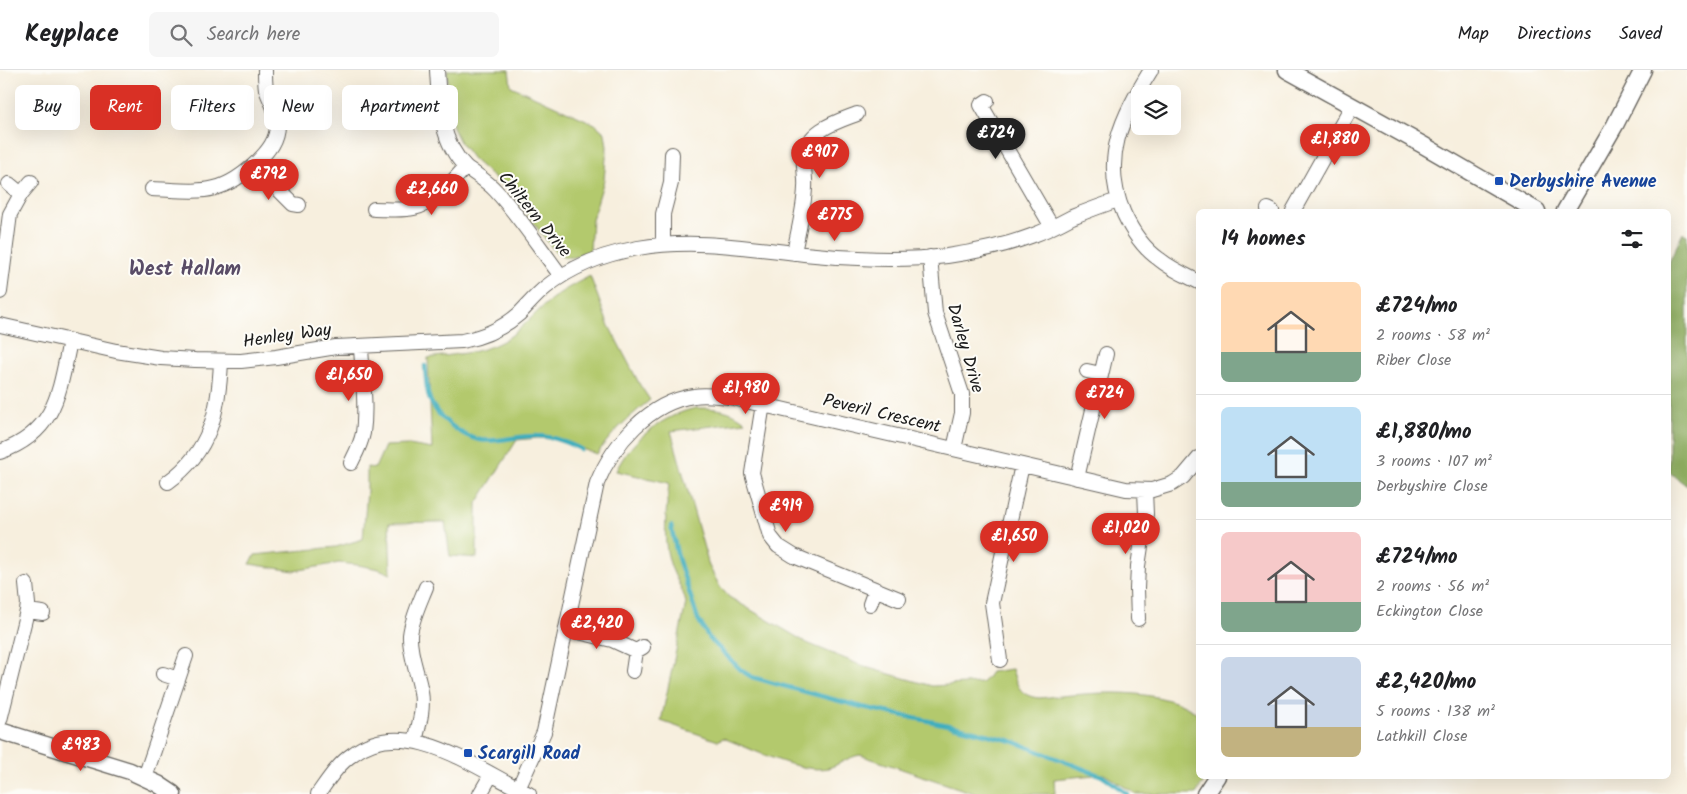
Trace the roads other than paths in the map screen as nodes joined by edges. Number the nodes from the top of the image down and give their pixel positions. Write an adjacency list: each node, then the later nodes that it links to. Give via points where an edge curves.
1 (265, 70): 10 (street, via 266,88 277,116 277,132 271,146)
2 (437, 70): 11 (street, Chiltern Drive, via 441,118 455,153)
3 (1151, 70): 16 (street, via 1130,104 1120,131 1114,162)
4 (1287, 70): 7 (street)
5 (1643, 70): 21 (street, via 1616,125)
6 (987, 101): 22 (street, via 981,105)
7 (1352, 106): 19 (street); 20 (street)
8 (858, 114): 24 (street, via 821,130 807,146 805,190)
9 (672, 154): 23 (street, via 671,183 663,214)
10 (254, 165): 14 (street, via 221,187); 17 (street, via 292,204)
11 (466, 167): 18 (street, via 421,206); 26 (street, Chiltern Drive, via 494,189)
12 (30, 182): 15 (street)
13 (9, 184): 15 (street)
14 (152, 189)
15 (21, 194): 28 (street, via 10,214)
16 (1118, 200): 22 (street, Henley Way); 27 (street, via 1130,225 1148,250 1167,265)
17 (299, 205)
18 (374, 209)
19 (1294, 209)
20 (1533, 209)
21 (1566, 209)
22 (1052, 227): 25 (street, Henley Way, via 986,249)
23 (663, 244): 24 (street, Henley Way, via 716,244); 26 (street, Henley Way, via 608,256)
24 (794, 252): 25 (street, Henley Way, via 847,257)
25 (930, 257): 37 (street, Darley Drive, via 935,312 962,394 962,413)
26 (561, 276): 31 (street, Henley Way, via 517,315 484,336 454,342)
27 (1196, 280)
28 (0, 292)
29 (0, 325): 30 (street, Henley Way)
30 (70, 341): 33 (street, Henley Way, via 178,360); 38 (street, via 60,386 45,422 14,447)
31 (361, 346): 33 (street, Henley Way); 40 (street, via 364,451)
32 (1106, 354): 35 (street)
33 (221, 361): 43 (street, via 213,423 186,476)
34 (1087, 371): 35 (street)
35 (1101, 374): 42 (street)
36 (763, 404): 37 (street, Peveril Crescent); 47 (street, via 752,473 770,536 778,546 794,556); 55 (street, Peveril Crescent, via 716,396 680,399 649,415 625,438 605,465 597,483)
37 (954, 449): 41 (street, Peveril Crescent)
38 (0, 452)
39 (1196, 462): 44 (street, Peveril Crescent, via 1172,484)
40 (351, 463)
41 (1022, 465): 42 (street, Peveril Crescent); 57 (street, via 992,598 992,609 1003,632)
42 (1077, 478): 44 (street, Peveril Crescent)
43 (168, 482)
44 (1145, 491): 54 (street)
45 (26, 584): 51 (street)
46 (426, 587): 53 (street)
47 (875, 590): 48 (street); 49 (street)
48 (900, 599)
49 (870, 604)
50 (402, 609): 53 (street)
51 (27, 612): 52 (street); 61 (street)
52 (43, 613)
53 (415, 614): 63 (street, via 411,646 422,711)
54 (1137, 621)
55 (566, 629): 58 (street, via 640,649); 67 (street, Peveril Crescent, via 544,732)
56 (186, 656): 60 (street)
57 (1000, 660)
58 (633, 671)
59 (164, 674): 60 (street)
60 (178, 680): 65 (street)
61 (0, 720)
62 (0, 731): 65 (street)
63 (415, 741): 64 (street, via 457,756); 69 (street, via 385,740 359,750 336,770)
64 (491, 775): 67 (street); 70 (street)
65 (145, 777): 68 (street)
66 (1215, 779): 71 (street)
67 (524, 792)
68 (173, 794)
69 (318, 794)
70 (480, 794)
71 (1206, 794)

